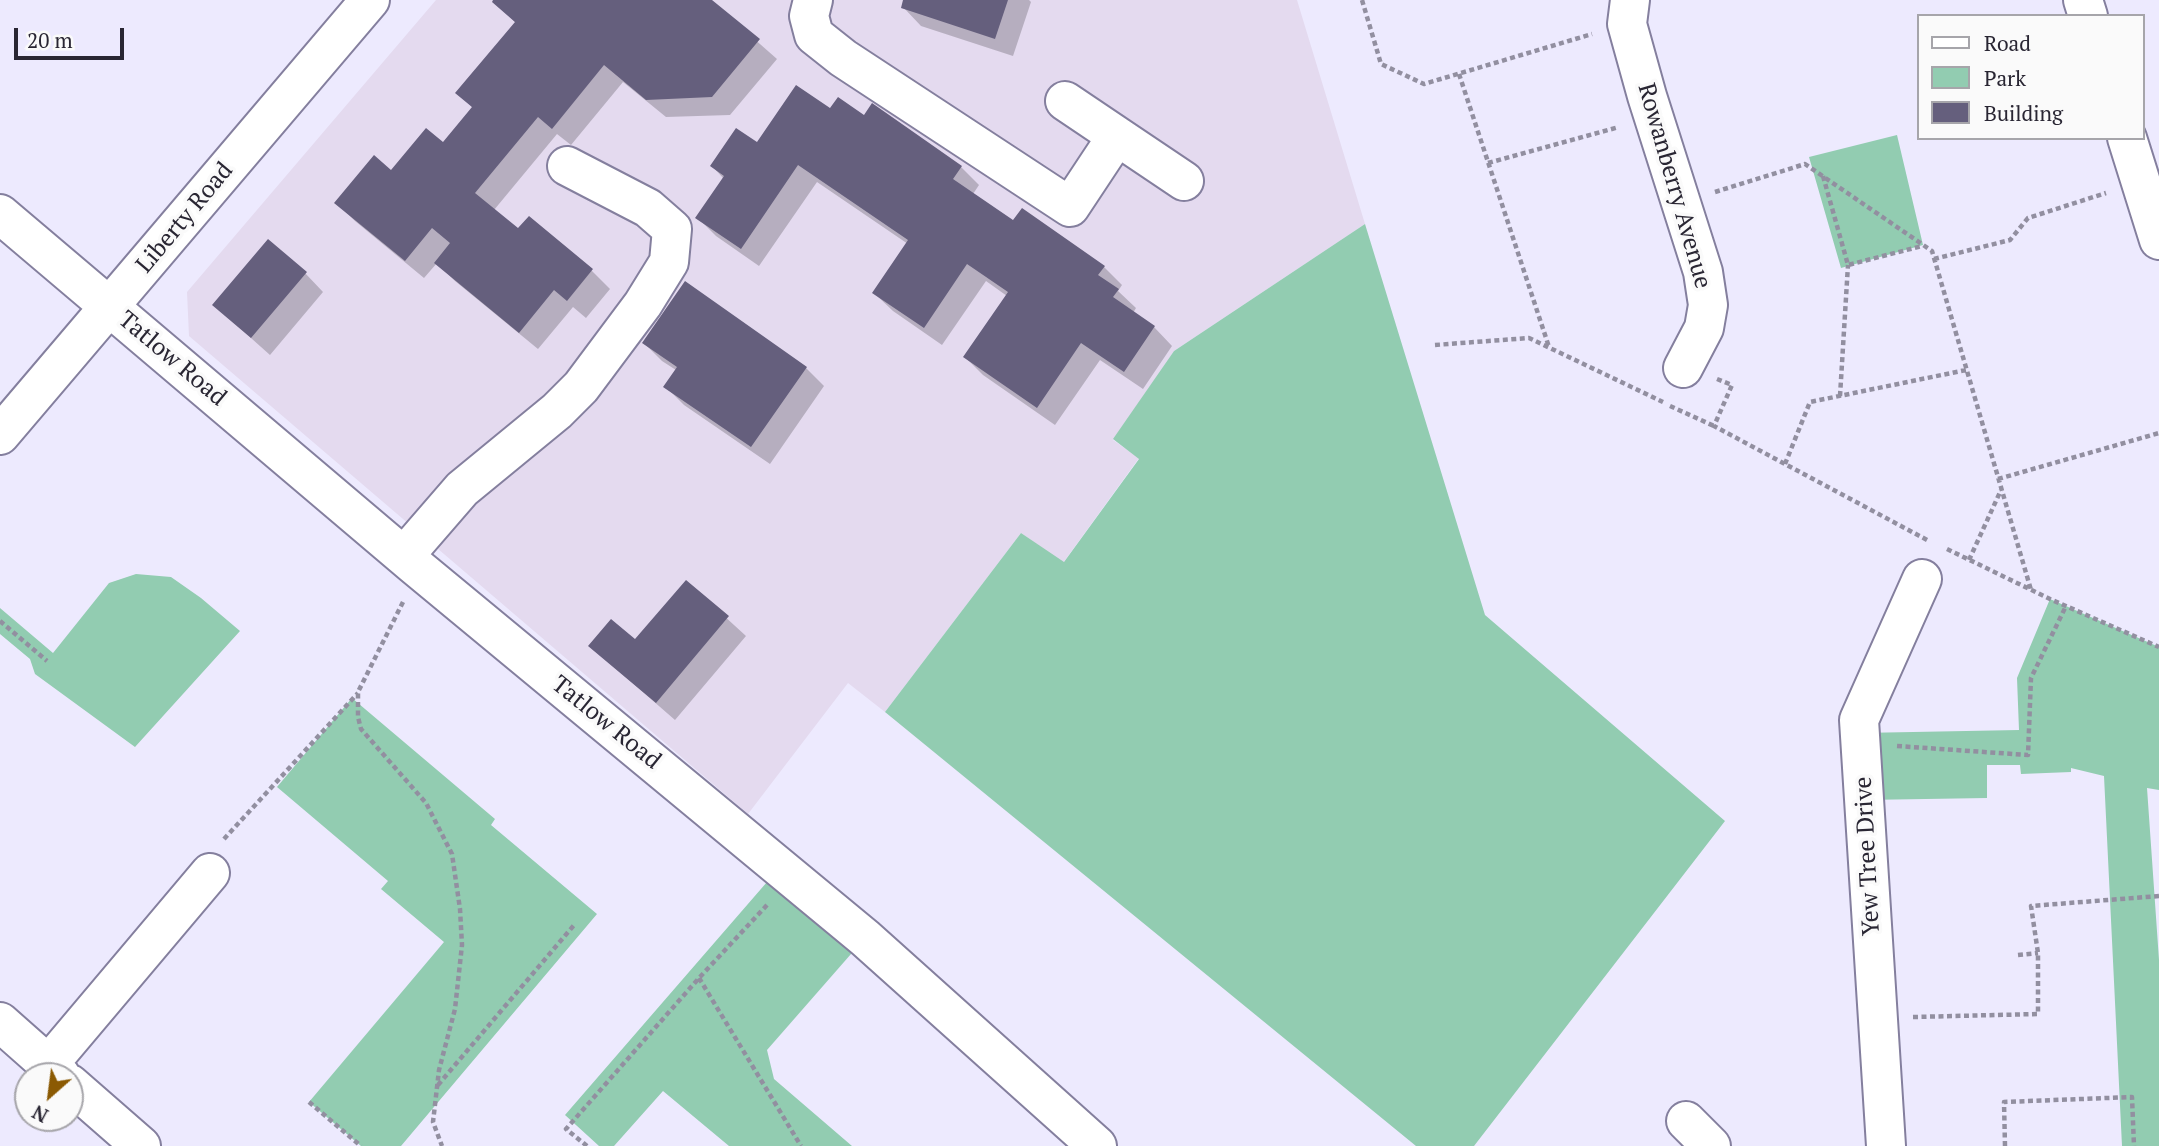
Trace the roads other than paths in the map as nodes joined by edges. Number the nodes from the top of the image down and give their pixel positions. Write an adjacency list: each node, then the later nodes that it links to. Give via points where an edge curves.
1 (370, 0): 11 (street, Liberty Road)
2 (813, 0): 5 (street, via 808,16 814,35 1070,207)
3 (1628, 12): 12 (street, Rowanberry Avenue, via 1653,117 1703,272 1708,305 1704,328)
4 (1065, 101): 5 (street)
5 (1117, 136): 8 (street)
6 (2128, 140): 10 (street)
7 (567, 166): 14 (street, via 648,208 673,229 669,262 582,387 462,489)
8 (1184, 181)
9 (0, 214): 11 (street, Tatlow Road)
10 (2159, 240)
11 (110, 306): 13 (street, Liberty Road); 14 (street, Tatlow Road)
12 (1683, 368)
13 (0, 435)
14 (409, 561): 22 (street, Tatlow Road, via 865,938)
15 (1922, 579): 23 (street, Yew Tree Drive, via 1859,720)
16 (210, 873): 19 (street)
17 (0, 1022): 18 (street)
18 (45, 1062)
19 (70, 1062)
20 (84, 1096): 21 (street)
21 (141, 1146)
22 (1097, 1146)
23 (1886, 1146)

